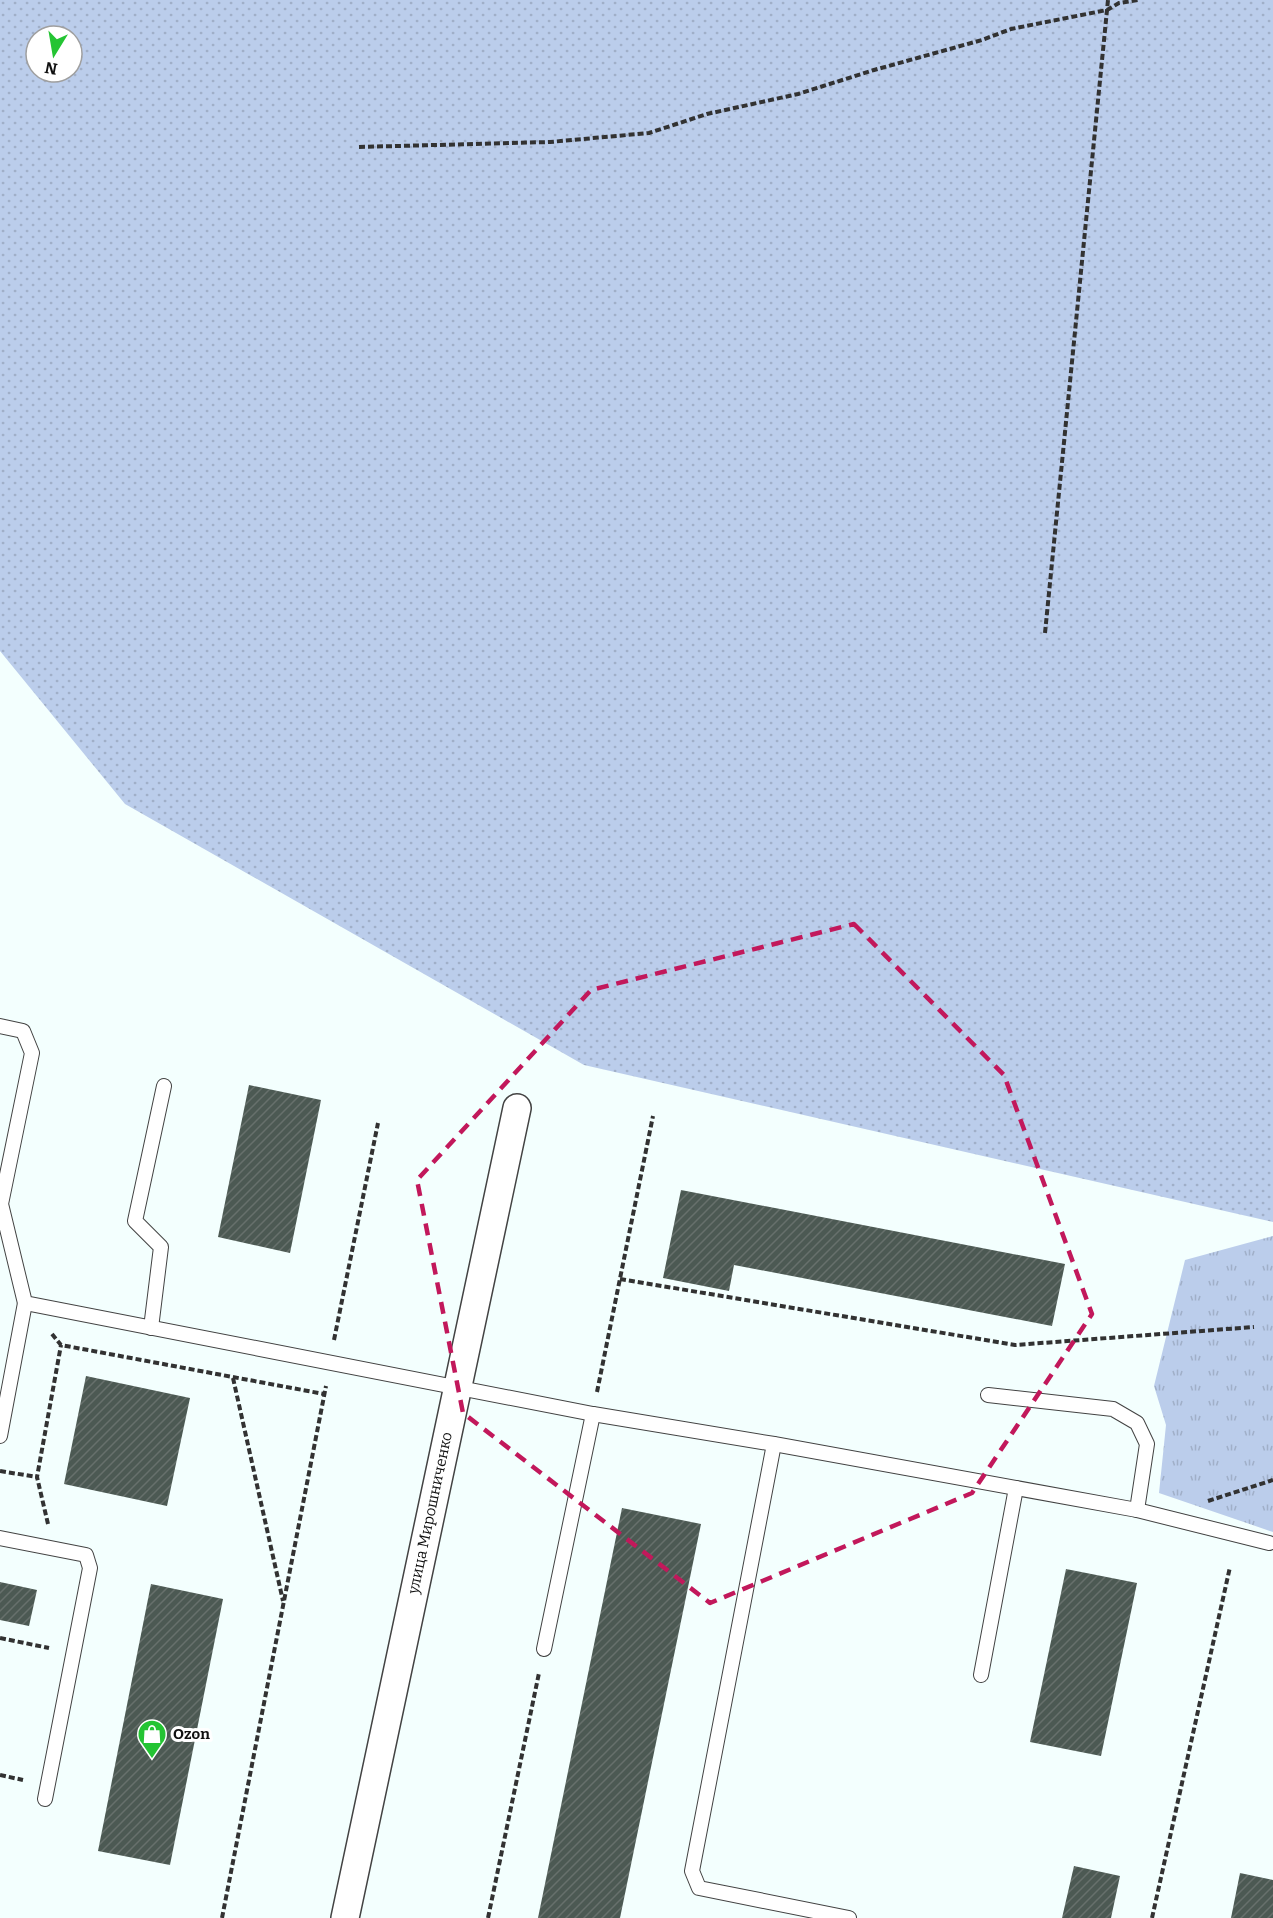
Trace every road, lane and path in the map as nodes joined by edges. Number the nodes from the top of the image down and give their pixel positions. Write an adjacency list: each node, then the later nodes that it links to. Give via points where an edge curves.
1 (1108, 0): 3 (path)
2 (1138, 0): 3 (path)
3 (1107, 10): 4 (path, via 1011,29 798,94 706,114 649,133 550,142); 5 (path)
4 (360, 147)
5 (1045, 633)
6 (0, 1026): 12 (lane, via 23,1031 32,1053 1,1204)
7 (164, 1086): 14 (lane, via 135,1221 161,1247)
8 (517, 1108): 18 (street, улица Мирошниченко)
9 (653, 1116): 11 (path)
10 (378, 1123): 16 (path)
11 (620, 1279): 13 (path, via 1015,1345); 21 (path)
12 (25, 1303): 14 (lane); 15 (path); 22 (lane)
13 (1254, 1327)
14 (151, 1328): 16 (lane)
15 (62, 1345): 17 (path); 25 (path)
16 (330, 1363): 18 (lane); 19 (path)
17 (233, 1378): 19 (path); 34 (path)
18 (456, 1386): 21 (lane); 41 (street, улица Мирошниченко)
19 (324, 1394): 34 (path)
20 (988, 1395): 28 (lane, via 1113,1409 1137,1423 1147,1444)
21 (593, 1414): 23 (lane); 36 (lane)
22 (0, 1436)
23 (774, 1444): 27 (lane); 43 (lane, via 692,1871 699,1888)
24 (0, 1471): 25 (path)
25 (37, 1477): 32 (path)
26 (1273, 1480): 29 (path)
27 (1016, 1488): 28 (lane); 38 (lane)
28 (1137, 1510): 29 (lane)
29 (1162, 1516): 31 (lane)
30 (0, 1538): 32 (lane)
31 (1269, 1543)
32 (53, 1548): 37 (lane, via 86,1555 90,1568)
33 (1230, 1567): 44 (path)
34 (284, 1605): 40 (path)
35 (0, 1638): 37 (path)
36 (544, 1649): 42 (path)
37 (73, 1652): 39 (lane)
38 (981, 1675)
39 (45, 1799)
40 (222, 1918)
41 (345, 1918)
42 (488, 1918)
43 (849, 1918)
44 (1152, 1918)

